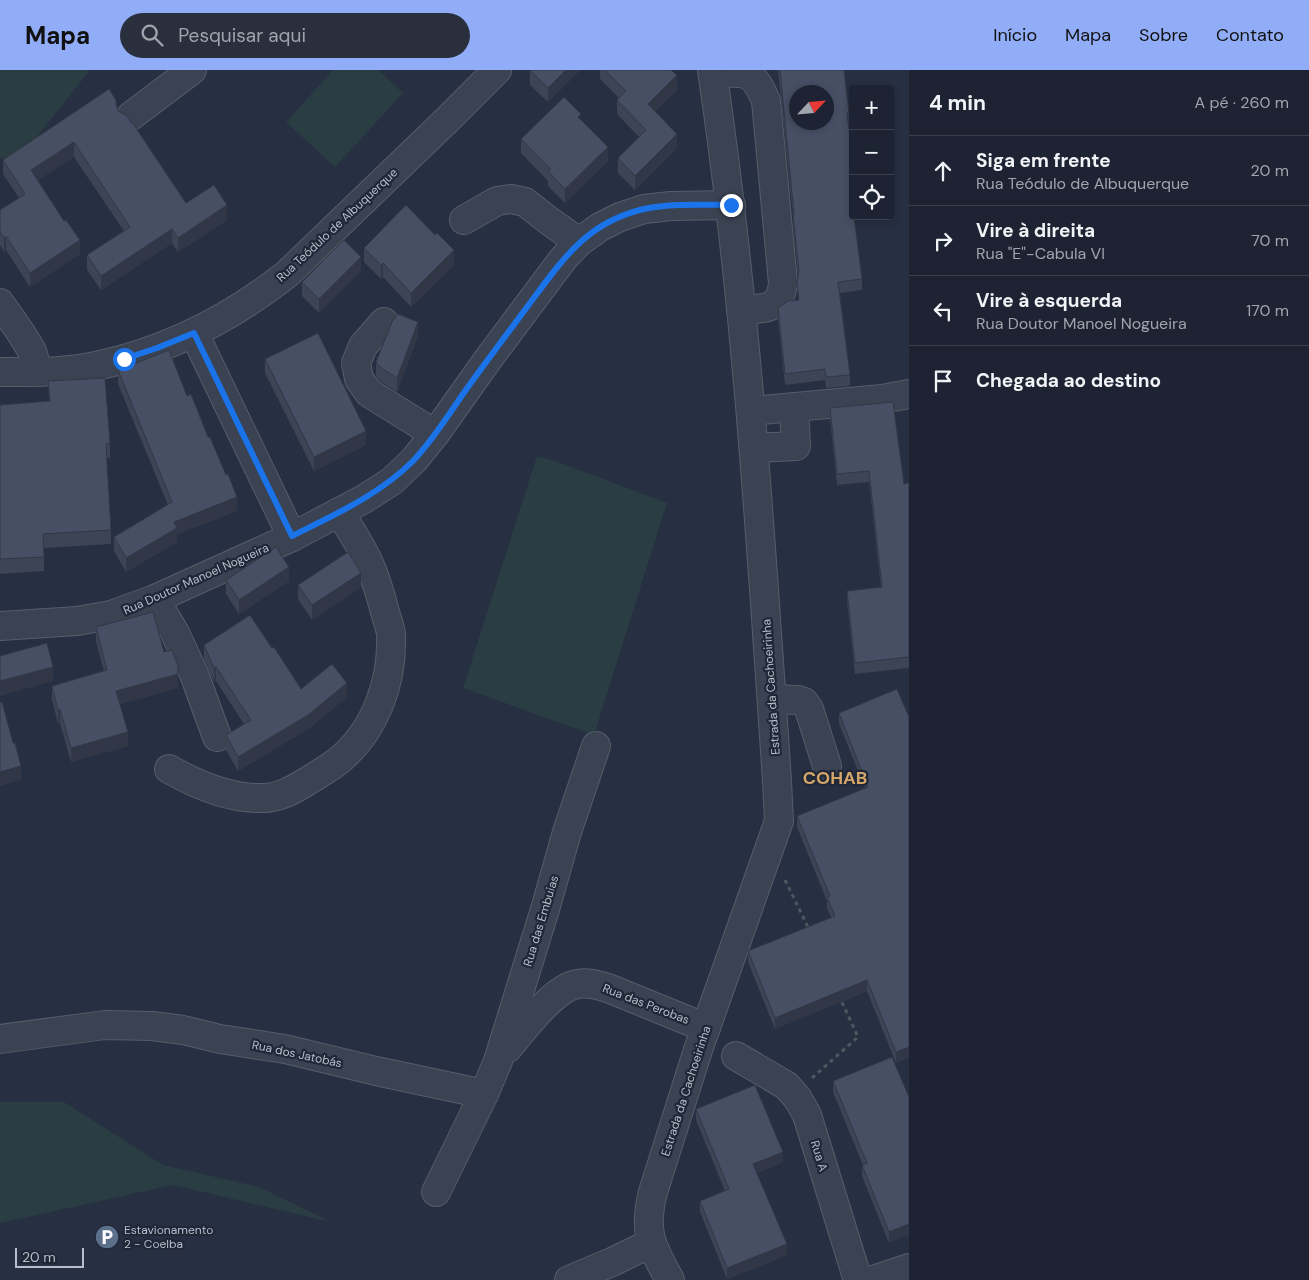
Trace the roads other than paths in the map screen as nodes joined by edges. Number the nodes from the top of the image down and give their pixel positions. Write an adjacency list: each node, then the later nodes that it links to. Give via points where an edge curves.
1 (192, 70): 4 (street)
2 (497, 70): 11 (street, Rua Teódulo de Albuquerque, via 287,274 244,305)
3 (712, 72): 5 (street, Estrada da Cachoeirinha); 9 (street, via 748,73 756,79 766,101 782,292 779,300 771,306)
4 (131, 116)
5 (731, 205): 7 (street, Rua Doutor Manoel Nogueira, via 644,209 606,224); 9 (street, Estrada da Cachoeirinha)
6 (464, 220): 7 (street, via 497,201 511,199 525,202)
7 (579, 242): 17 (street, Rua Doutor Manoel Nogueira)
8 (0, 303): 13 (street, via 21,332)
9 (741, 310): 16 (street, Estrada da Cachoeirinha)
10 (384, 322): 17 (street, via 363,346 356,363 359,379 369,393)
11 (194, 333): 13 (street, Rua Teódulo de Albuquerque, via 124,359); 20 (street)
12 (0, 372): 13 (street, Rua Teódulo de Albuquerque)
13 (38, 372)
14 (909, 394): 15 (street)
15 (794, 407): 16 (street); 18 (street, via 796,446)
16 (751, 411): 18 (street, Estrada da Cachoeirinha)
17 (435, 434): 19 (street, Rua Doutor Manoel Nogueira, via 392,480)
18 (754, 448): 23 (street, Estrada da Cachoeirinha)
19 (339, 512): 20 (street, Rua Doutor Manoel Nogueira); 27 (street, via 371,568 391,632 386,681 372,721 338,762 283,795 262,798 229,794)
20 (292, 536): 21 (street, Rua Doutor Manoel Nogueira)
21 (155, 599): 22 (street, Rua Doutor Manoel Nogueira, via 111,616); 24 (street, via 194,674)
22 (0, 626)
23 (772, 699): 26 (street, via 804,702); 28 (street, Estrada da Cachoeirinha, via 779,821)
24 (217, 737)
25 (596, 746): 31 (street, Rua das Embuias)
26 (827, 766)
27 (169, 769)
28 (706, 1028): 31 (street, Rua das Perobas, via 608,988 576,984 549,1002); 34 (street, Estrada da Cachoeirinha, via 652,1192 648,1226)
29 (0, 1038): 32 (street, Rua dos Jatobás, via 105,1025 152,1026 285,1048)
30 (736, 1056): 38 (street, Rua A, via 788,1086 798,1099 807,1116 856,1274)
31 (498, 1061): 32 (street, Rua das Embuias)
32 (484, 1094): 33 (street)
33 (436, 1192)
34 (652, 1243): 36 (street); 37 (street, Estrada da Cachoeirinha)
35 (909, 1268): 38 (street, Rua A)
36 (569, 1280)
37 (670, 1280)
38 (866, 1280)

